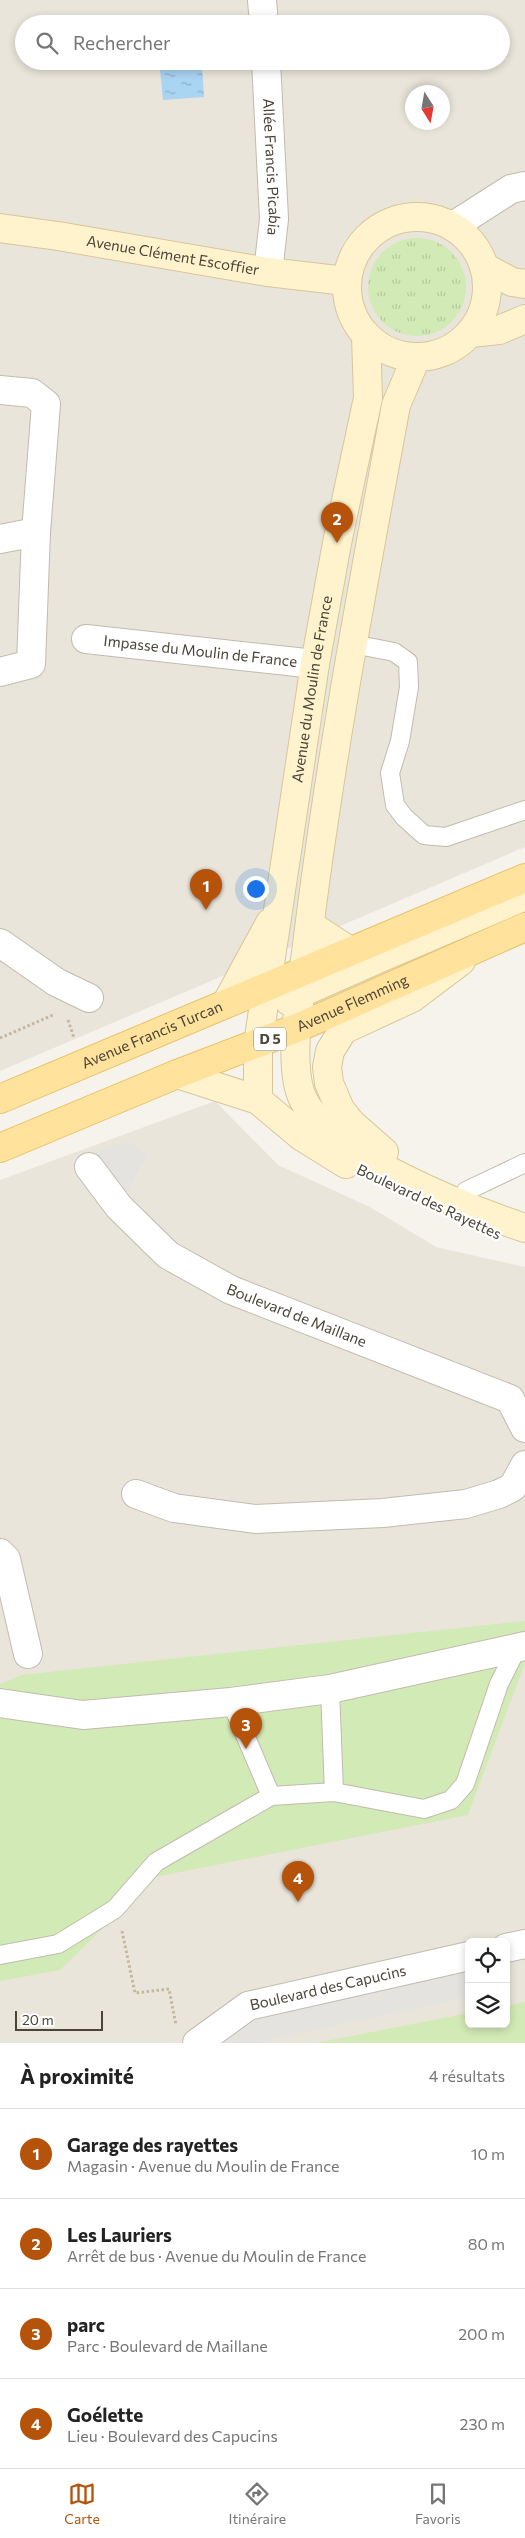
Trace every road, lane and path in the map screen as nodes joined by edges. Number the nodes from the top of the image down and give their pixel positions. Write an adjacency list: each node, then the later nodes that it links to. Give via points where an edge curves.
1 (262, 0): 2 (street)
2 (263, 15)
3 (266, 70): 8 (street, Allée Francis Picabia, via 274,219)
4 (525, 186): 5 (street, via 511,189)
5 (452, 226): 7 (main road, via 477,251); 9 (main road, via 430,218 407,218 384,225 365,239 352,259)
6 (0, 228): 8 (main road, Avenue Clément Escoffier)
7 (484, 267): 10 (main road, via 512,282); 12 (main road, via 486,302)
8 (268, 272): 9 (main road, Avenue Clément Escoffier)
9 (346, 281): 13 (main road, via 347,301 354,320)
10 (525, 284)
11 (525, 319): 12 (main road, via 498,330)
12 (470, 333): 14 (main road, via 446,351)
13 (366, 336): 14 (main road, via 380,348); 20 (main road, Avenue du Moulin de France, via 368,398)
14 (416, 358): 19 (main road, Avenue du Moulin de France, via 396,405)
15 (0, 390): 16 (street, via 32,393 46,404)
16 (36, 532): 17 (street); 21 (street, via 31,664)
17 (0, 538)
18 (86, 639): 20 (street, Impasse du Moulin de France, via 283,671)
19 (353, 644): 22 (lane, via 394,652 408,662 409,687 400,741 390,773 395,805 404,817 424,835 446,837); 26 (main road, Avenue du Moulin de France)
20 (315, 664): 25 (main road, Avenue du Moulin de France)
21 (0, 672)
22 (525, 810)
23 (525, 878): 30 (main road, Avenue Francis Turcan / D 5)
24 (525, 896): 33 (main road)
25 (280, 906): 31 (main road, Avenue du Moulin de France); 34 (main road)
26 (310, 925): 30 (main road); 33 (main road, Avenue du Moulin de France)
27 (517, 931): 29 (main road, Avenue Flemming / D 5)
28 (0, 943): 32 (street, via 56,982)
29 (481, 947): 33 (main road, Avenue Flemming / D 5); 47 (main road, via 412,998 343,1030 330,1051 327,1066 329,1083 340,1109 378,1149)
30 (350, 951): 33 (main road, Avenue Francis Turcan / D 5)
31 (267, 986): 33 (main road, Avenue Francis Turcan / D 5); 34 (main road, Avenue Francis Turcan / D 5); 37 (main road, Avenue du Moulin de France)
32 (89, 998)
33 (300, 1000): 37 (main road, Avenue Flemming / D 5); 49 (main road, Boulevard des Rayettes, via 296,1069 302,1098 317,1121 370,1159 470,1210)
34 (227, 1002): 39 (main road, Avenue Francis Turcan / D 5)
35 (56, 1013): 38 (path)
36 (68, 1019): 39 (path)
37 (260, 1032): 40 (main road, Avenue Flemming / D 5); 42 (main road); 43 (main road, via 33,1124)
38 (0, 1038)
39 (83, 1064): 41 (main road, Avenue Francis Turcan / D 5)
40 (177, 1074): 42 (main road); 43 (main road, Avenue Flemming / D 5)
41 (0, 1099)
42 (258, 1100): 50 (main road, Boulevard des Rayettes, via 301,1136 367,1176)
43 (28, 1136): 44 (main road, D 5)
44 (0, 1148)
45 (525, 1163): 47 (lane)
46 (89, 1167): 51 (street, Boulevard de Maillane, via 119,1208 168,1255 231,1290 510,1399)
47 (466, 1191): 48 (main road)
48 (525, 1214)
49 (525, 1228)
50 (525, 1244)
51 (525, 1428)
52 (525, 1465): 53 (street, via 513,1487 500,1494 466,1504 382,1513 255,1519 174,1508)
53 (136, 1494)
54 (0, 1553): 56 (street, via 6,1559)
55 (521, 1647): 57 (street); 60 (lane, via 499,1684 465,1784 450,1800 424,1809)
56 (28, 1654)
57 (330, 1689): 58 (street); 60 (lane)
58 (231, 1702): 59 (street, via 83,1715); 61 (lane)
59 (0, 1703)
60 (334, 1792): 61 (lane)
61 (271, 1796): 62 (lane, via 156,1862)
62 (118, 1906): 65 (lane, via 58,1944); 67 (path, via 135,1993 169,1989)
63 (525, 1944): 64 (street)
64 (510, 1947)
65 (0, 1956)
66 (465, 1957): 67 (street, Boulevard des Capucins, via 248,2006)
67 (187, 2039)

